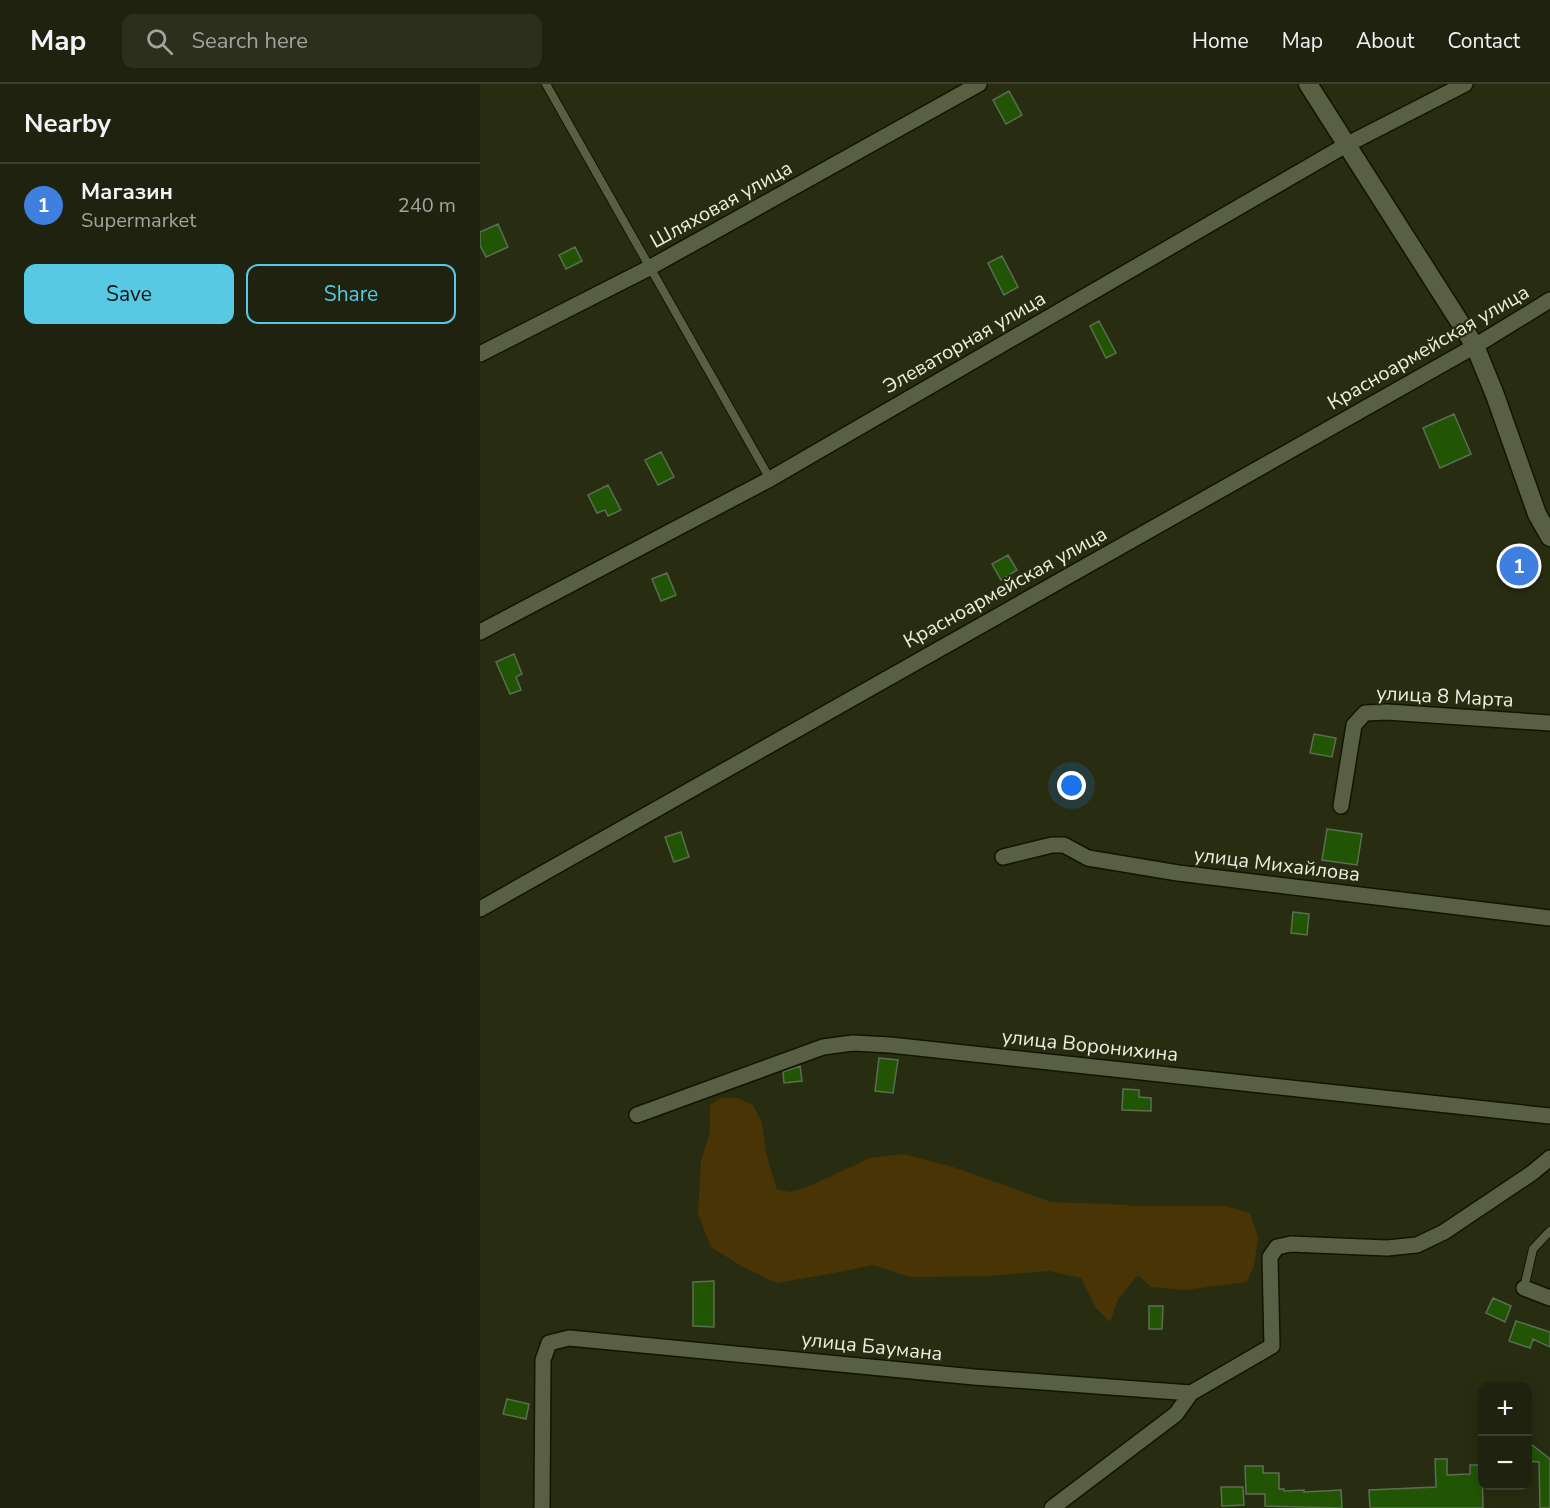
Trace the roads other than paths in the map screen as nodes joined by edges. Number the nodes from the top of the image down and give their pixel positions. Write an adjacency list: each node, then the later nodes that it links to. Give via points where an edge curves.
1 (546, 84): 6 (lane)
2 (979, 84): 6 (street, Шляховая улица)
3 (1308, 84): 5 (street)
4 (1465, 84): 5 (street, Элеваторная улица)
5 (1346, 145): 8 (street); 10 (street, Элеваторная улица)
6 (649, 268): 9 (street, Шляховая улица); 10 (lane)
7 (1550, 300): 8 (street, Красноармейская улица)
8 (1474, 346): 11 (street, via 1537,513); 16 (street, Красноармейская улица)
9 (480, 354)
10 (770, 479): 12 (street, Элеваторная улица)
11 (1550, 537)
12 (480, 632)
13 (1550, 723): 14 (street, улица 8 Марта, via 1365,713 1354,724)
14 (1341, 806)
15 (1003, 857): 17 (street, улица Михайлова, via 1064,845 1088,858 1178,873)
16 (480, 909)
17 (1550, 918)
18 (637, 1115): 19 (street, улица Воронихина, via 823,1047 853,1043)
19 (1550, 1116)
20 (1550, 1158): 24 (street, via 1444,1232 1417,1245 1277,1247 1270,1257 1272,1346)
21 (1550, 1231): 22 (lane, via 1533,1249)
22 (1524, 1288): 23 (street)
23 (1550, 1298)
24 (1191, 1393): 25 (street, улица Баумана, via 974,1377 569,1338 549,1343 543,1360); 26 (street, via 1176,1414)
25 (542, 1508)
26 (1052, 1508)

